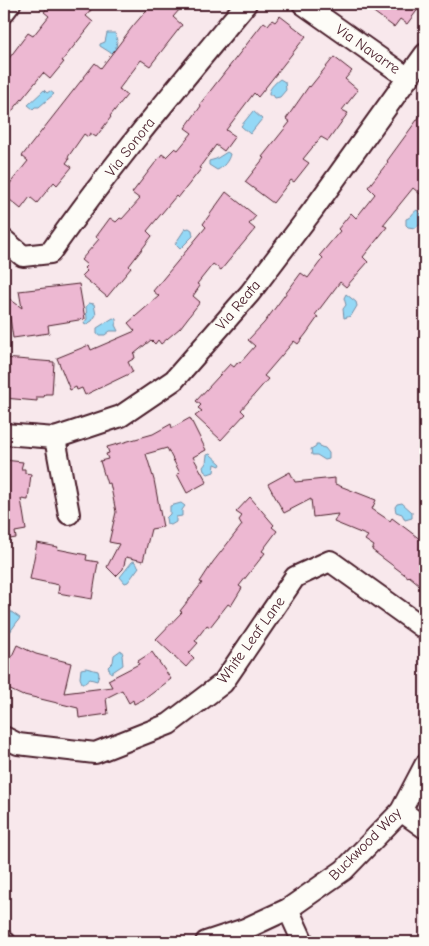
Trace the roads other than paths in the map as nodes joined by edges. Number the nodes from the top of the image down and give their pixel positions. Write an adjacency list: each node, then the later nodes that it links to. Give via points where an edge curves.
1 (10, 4): 4 (street)
2 (246, 4): 7 (street, Via Sonora, via 50,253 23,256)
3 (304, 4): 6 (street, Via Navarre)
4 (4, 12)
5 (425, 54): 6 (street, Via Reata)
6 (408, 78): 9 (street, Via Reata, via 250,293 174,380 122,416)
7 (4, 240)
8 (4, 434): 9 (street, Via Reata)
9 (55, 438): 10 (street)
10 (69, 514)
11 (425, 629): 12 (street, White Leaf Lane, via 330,561 295,577 223,683 169,724 95,753 18,744)
12 (4, 737)
13 (425, 765): 14 (street, Buckwood Way)
14 (401, 811): 15 (street); 16 (street, Buckwood Way, via 344,870)
15 (425, 828)
16 (288, 909): 17 (street, Buckwood Way, via 245,929); 18 (street)
17 (206, 942)
18 (304, 942)

